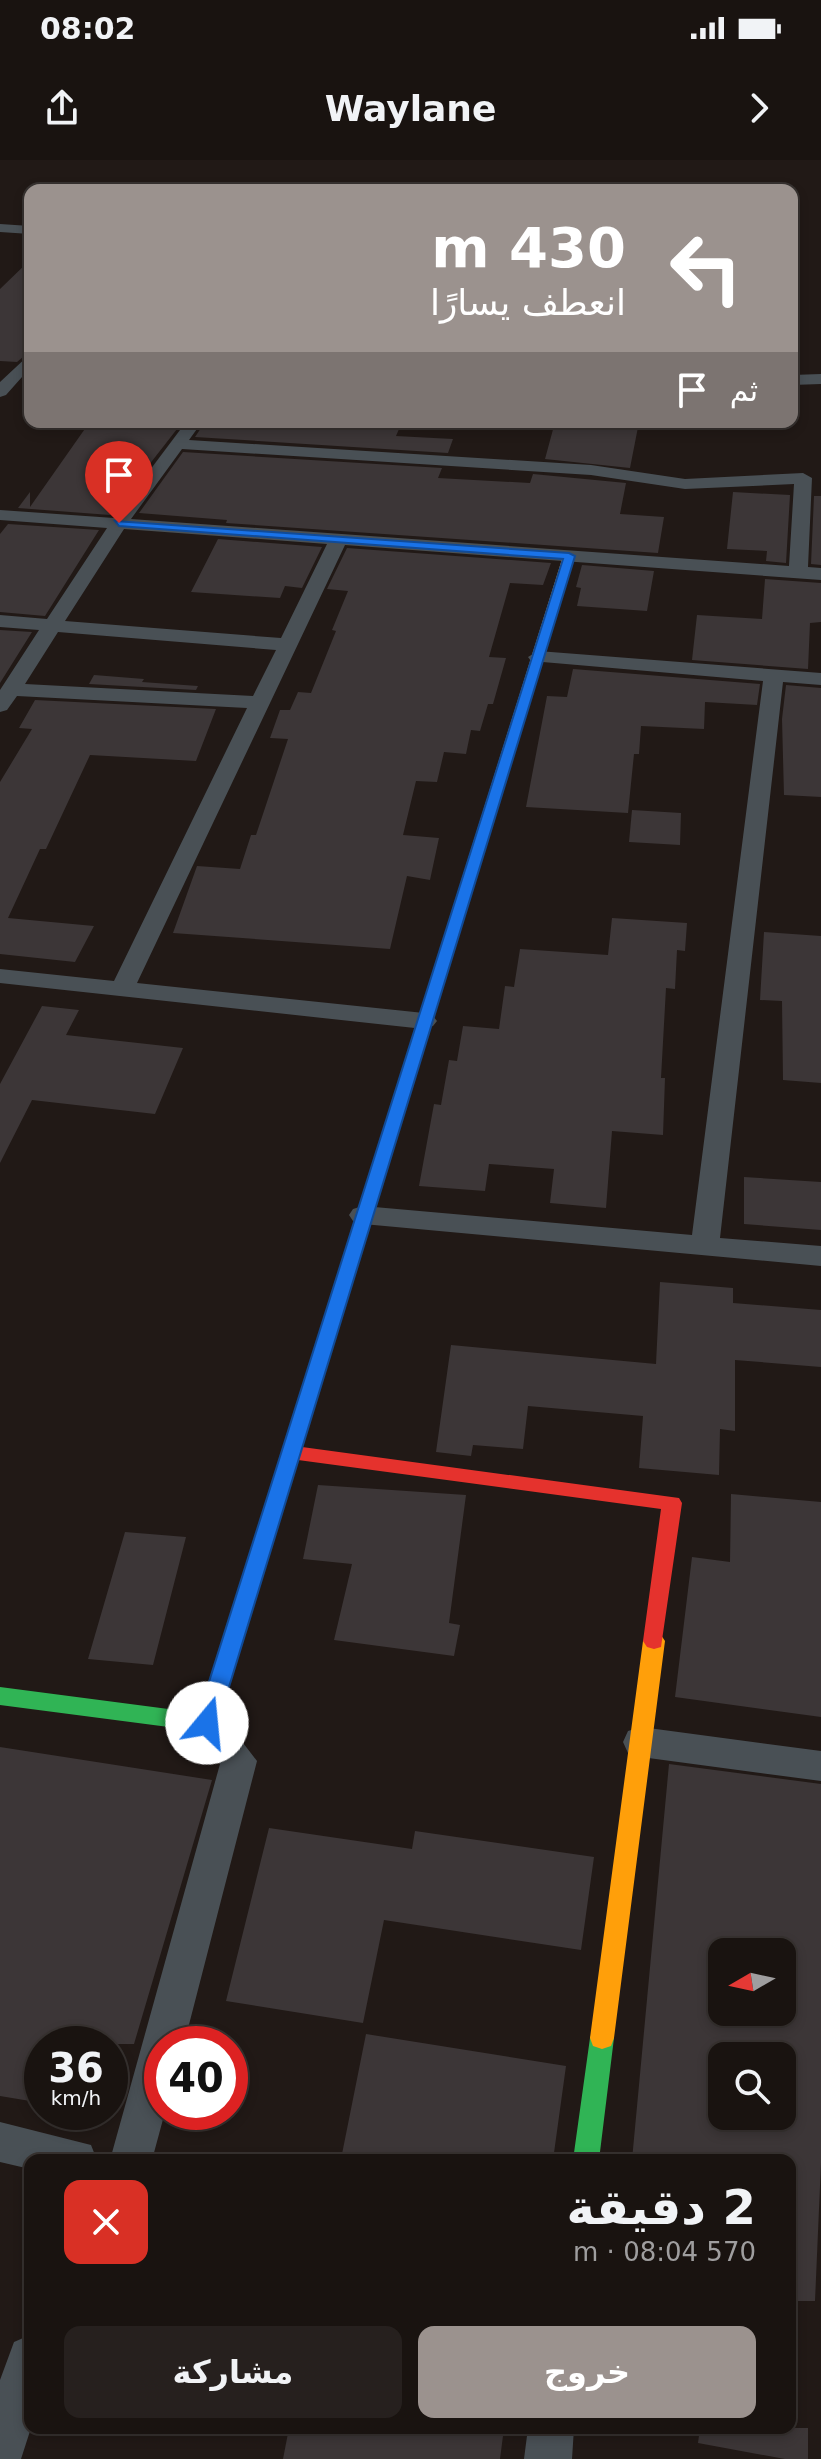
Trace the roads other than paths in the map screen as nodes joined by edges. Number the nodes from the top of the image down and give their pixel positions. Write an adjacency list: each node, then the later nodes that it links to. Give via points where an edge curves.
1 (0, 217): 2 (street)
2 (24, 219)
3 (0, 228): 4 (street)
4 (24, 230)
5 (24, 366): 8 (street)
6 (821, 379): 7 (street)
7 (798, 380)
8 (0, 392)
9 (190, 428): 10 (street)
10 (178, 444): 12 (street); 15 (street, via 591,470 685,484 803,478)
11 (0, 515): 12 (street)
12 (119, 523): 13 (street); 18 (street)
13 (339, 539): 14 (street); 19 (street)
14 (569, 556): 15 (street); 20 (street)
15 (798, 573): 16 (street)
16 (821, 574)
17 (0, 621): 18 (street)
18 (52, 626): 19 (street); 23 (street)
19 (289, 645): 24 (street)
20 (538, 657): 21 (street); 27 (street)
21 (774, 675): 22 (street); 29 (street)
22 (821, 679)
23 (6, 697): 24 (street)
24 (261, 703): 26 (street)
25 (0, 976): 26 (street)
26 (122, 989): 27 (street)
27 (424, 1021): 28 (street)
28 (363, 1215): 29 (street); 31 (street)
29 (705, 1245): 30 (street)
30 (821, 1256)
31 (290, 1452): 33 (street); 34 (street, via 672,1503)
32 (0, 1696): 33 (street)
33 (207, 1723): 36 (street, via 239,1761)
34 (641, 1742): 35 (street); 41 (street)
35 (821, 1766)
36 (167, 2026)
37 (144, 2112): 40 (street)
38 (0, 2142): 39 (street)
39 (51, 2154)
40 (133, 2154)
41 (587, 2154)
42 (24, 2377): 44 (street)
43 (550, 2434): 45 (street)
44 (0, 2453)
45 (548, 2459)

